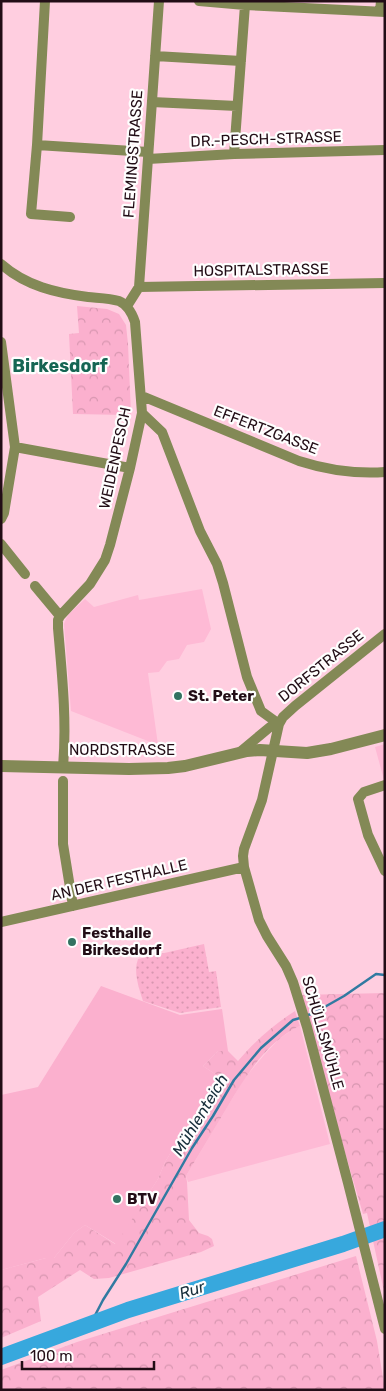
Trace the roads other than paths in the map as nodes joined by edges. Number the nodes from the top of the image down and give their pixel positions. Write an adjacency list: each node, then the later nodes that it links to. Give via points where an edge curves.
1 (46, 1): 11 (street)
2 (159, 1): 7 (street, FLEMINGSTRASSE)
3 (199, 1): 4 (street)
4 (239, 4): 5 (street); 8 (street)
5 (284, 4): 6 (street)
6 (382, 8)
7 (155, 56): 8 (street); 9 (street, FLEMINGSTRASSE)
8 (241, 61): 10 (street)
9 (152, 102): 10 (street); 14 (street, FLEMINGSTRASSE)
10 (238, 106): 13 (street)
11 (37, 145): 14 (street, DR.-PESCH-STRASSE); 15 (street, via 31,214)
12 (385, 150): 13 (street, DR.-PESCH-STRASSE)
13 (234, 154): 14 (street, DR.-PESCH-STRASSE)
14 (148, 155): 18 (street, FLEMINGSTRASSE)
15 (70, 217)
16 (1, 264): 19 (street, via 40,288)
17 (385, 283): 18 (street, HOSPITALSTRASSE)
18 (139, 287): 19 (street, FLEMINGSTRASSE)
19 (127, 306): 21 (street, WEIDENPESCH, via 136,322)
20 (1, 342): 23 (street)
21 (142, 396): 22 (street, WEIDENPESCH); 25 (street, EFFERTZGASSE, via 299,461 338,470)
22 (142, 413): 24 (street, WEIDENPESCH); 32 (street, via 162,432 200,531 217,564 244,670 261,711)
23 (15, 447): 24 (street); 26 (street)
24 (130, 468): 30 (street, WEIDENPESCH, via 105,560 90,584)
25 (385, 472)
26 (1, 519)
27 (1, 544): 28 (street)
28 (25, 574)
29 (35, 586): 30 (street)
30 (60, 616): 37 (street)
31 (385, 634): 32 (street, DORFSTRASSE, via 295,706)
32 (279, 724): 34 (street, DORFSTRASSE); 35 (street, DORFSTRASSE, via 270,727)
33 (385, 735): 34 (street, NORDSTRASSE, via 331,750 307,753)
34 (272, 751): 35 (street, NORDSTRASSE); 40 (street, SCHÜLLSMÜHLE, via 262,800 244,849)
35 (240, 752): 37 (street, NORDSTRASSE, via 168,768)
36 (1, 766): 37 (street, NORDSTRASSE)
37 (63, 767)
38 (63, 781): 42 (street, via 64,844)
39 (385, 785): 41 (street, via 364,792 358,799 368,835)
40 (244, 867): 42 (street, AN DER FESTHALLE); 44 (street, SCHÜLLSMÜHLE, via 259,920 286,966 302,1009)
41 (385, 871)
42 (73, 906): 43 (street, AN DER FESTHALLE)
43 (1, 922)
44 (385, 1329)

